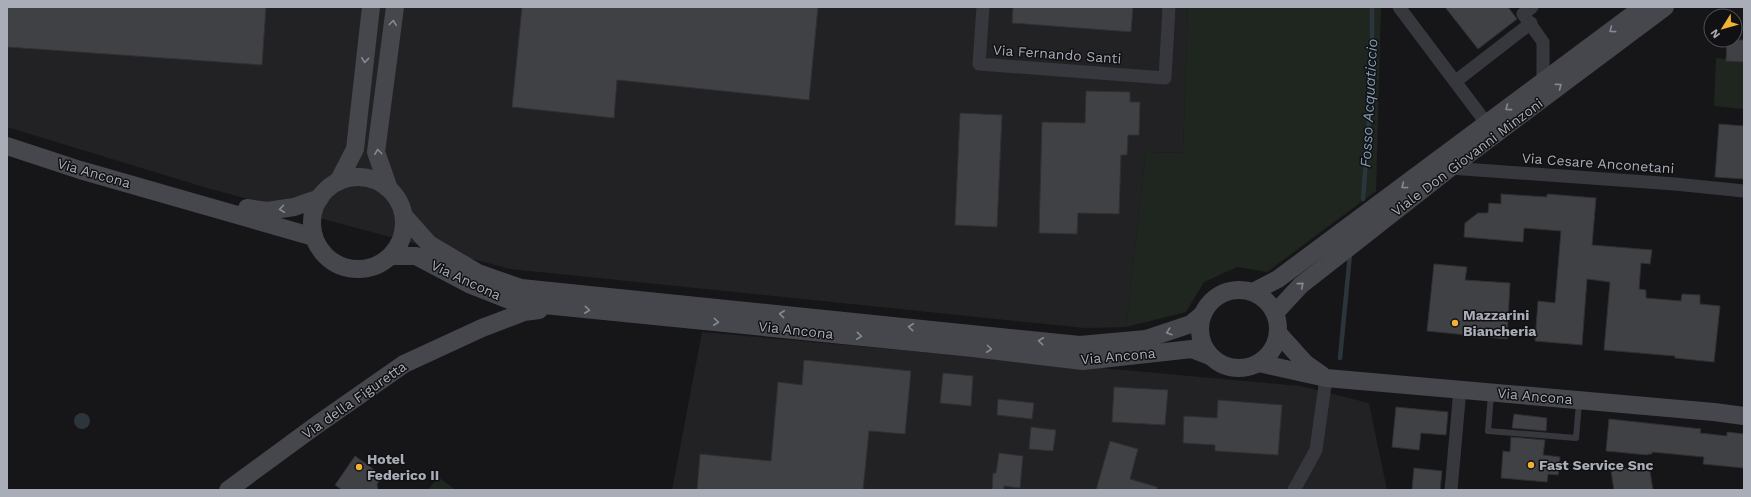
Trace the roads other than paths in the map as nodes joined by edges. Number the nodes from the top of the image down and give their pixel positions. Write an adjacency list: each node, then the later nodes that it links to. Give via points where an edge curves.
1 (371, 7): 15 (main road, one-way to 15, via 355,149)
2 (395, 7): 16 (main road, one-way to 2, via 376,152)
3 (983, 7): 4 (street, Via Fernando Santi, via 979,64 1165,78)
4 (1169, 7)
5 (1399, 7): 10 (street)
6 (1532, 7): 9 (street, via 1523,14)
7 (1643, 7): 11 (main road, Viale Don Giovanni Minzoni, one-way to 11)
8 (1665, 7): 14 (main road, Viale Don Giovanni Minzoni, one-way to 8)
9 (1531, 23): 10 (street); 11 (street, via 1544,42)
10 (1456, 81): 12 (street)
11 (1543, 82): 12 (main road, Viale Don Giovanni Minzoni, one-way to 12)
12 (1487, 124): 23 (main road, Viale Don Giovanni Minzoni, one-way to 23, via 1278,279)
13 (7, 146): 18 (main road, Via Ancona, via 80,170)
14 (1450, 168): 17 (street, Via Cesare Anconetani); 25 (main road, Viale Don Giovanni Minzoni, one-way to 14, via 1301,285)
15 (338, 182): 16 (main road, Via Ancona, via 365,178); 19 (main road, Via Ancona)
16 (389, 189): 20 (main road, Via Ancona, via 396,197)
17 (1744, 191)
18 (182, 198): 19 (main road, Via Ancona, one-way to 18, via 294,207 267,211); 21 (main road, Via Ancona)
19 (320, 198): 21 (main road, Via Ancona, via 313,217)
20 (404, 216): 22 (main road, Via Ancona, via 402,238); 26 (main road, Via Ancona, one-way to 20, via 1191,324 1146,339 1080,345 521,288 478,273 429,244)
21 (314, 237): 22 (main road, Via Ancona, via 328,257 340,266 350,269 372,267)
22 (390, 256): 24 (main road, Via Ancona, via 416,256 471,285 514,302)
23 (1253, 292): 25 (main road, via 1262,297); 26 (main road, via 1228,291 1213,300)
24 (559, 307): 28 (main road, Via Ancona, one-way to 28, via 1083,361 1192,349); 35 (main road, Via della Figuretta, via 524,312 482,328 404,364)
25 (1275, 313): 27 (main road)
26 (1203, 314): 28 (main road, via 1200,322 1201,340)
27 (1278, 333): 29 (main road, via 1272,350); 30 (main road, via 1305,363)
28 (1210, 356): 29 (main road, via 1217,362 1234,368)
29 (1259, 363): 30 (main road, Via Ancona)
30 (1326, 378): 31 (main road, Via Ancona); 36 (street, via 1316,450)
31 (1460, 390): 32 (main road, Via Ancona); 37 (street)
32 (1491, 392): 33 (main road, Via Ancona); 33 (lane, via 1488,431 1576,438)
33 (1580, 400): 34 (main road, Via Ancona)
34 (1744, 416)
35 (228, 490)
36 (1294, 490)
37 (1451, 490)

